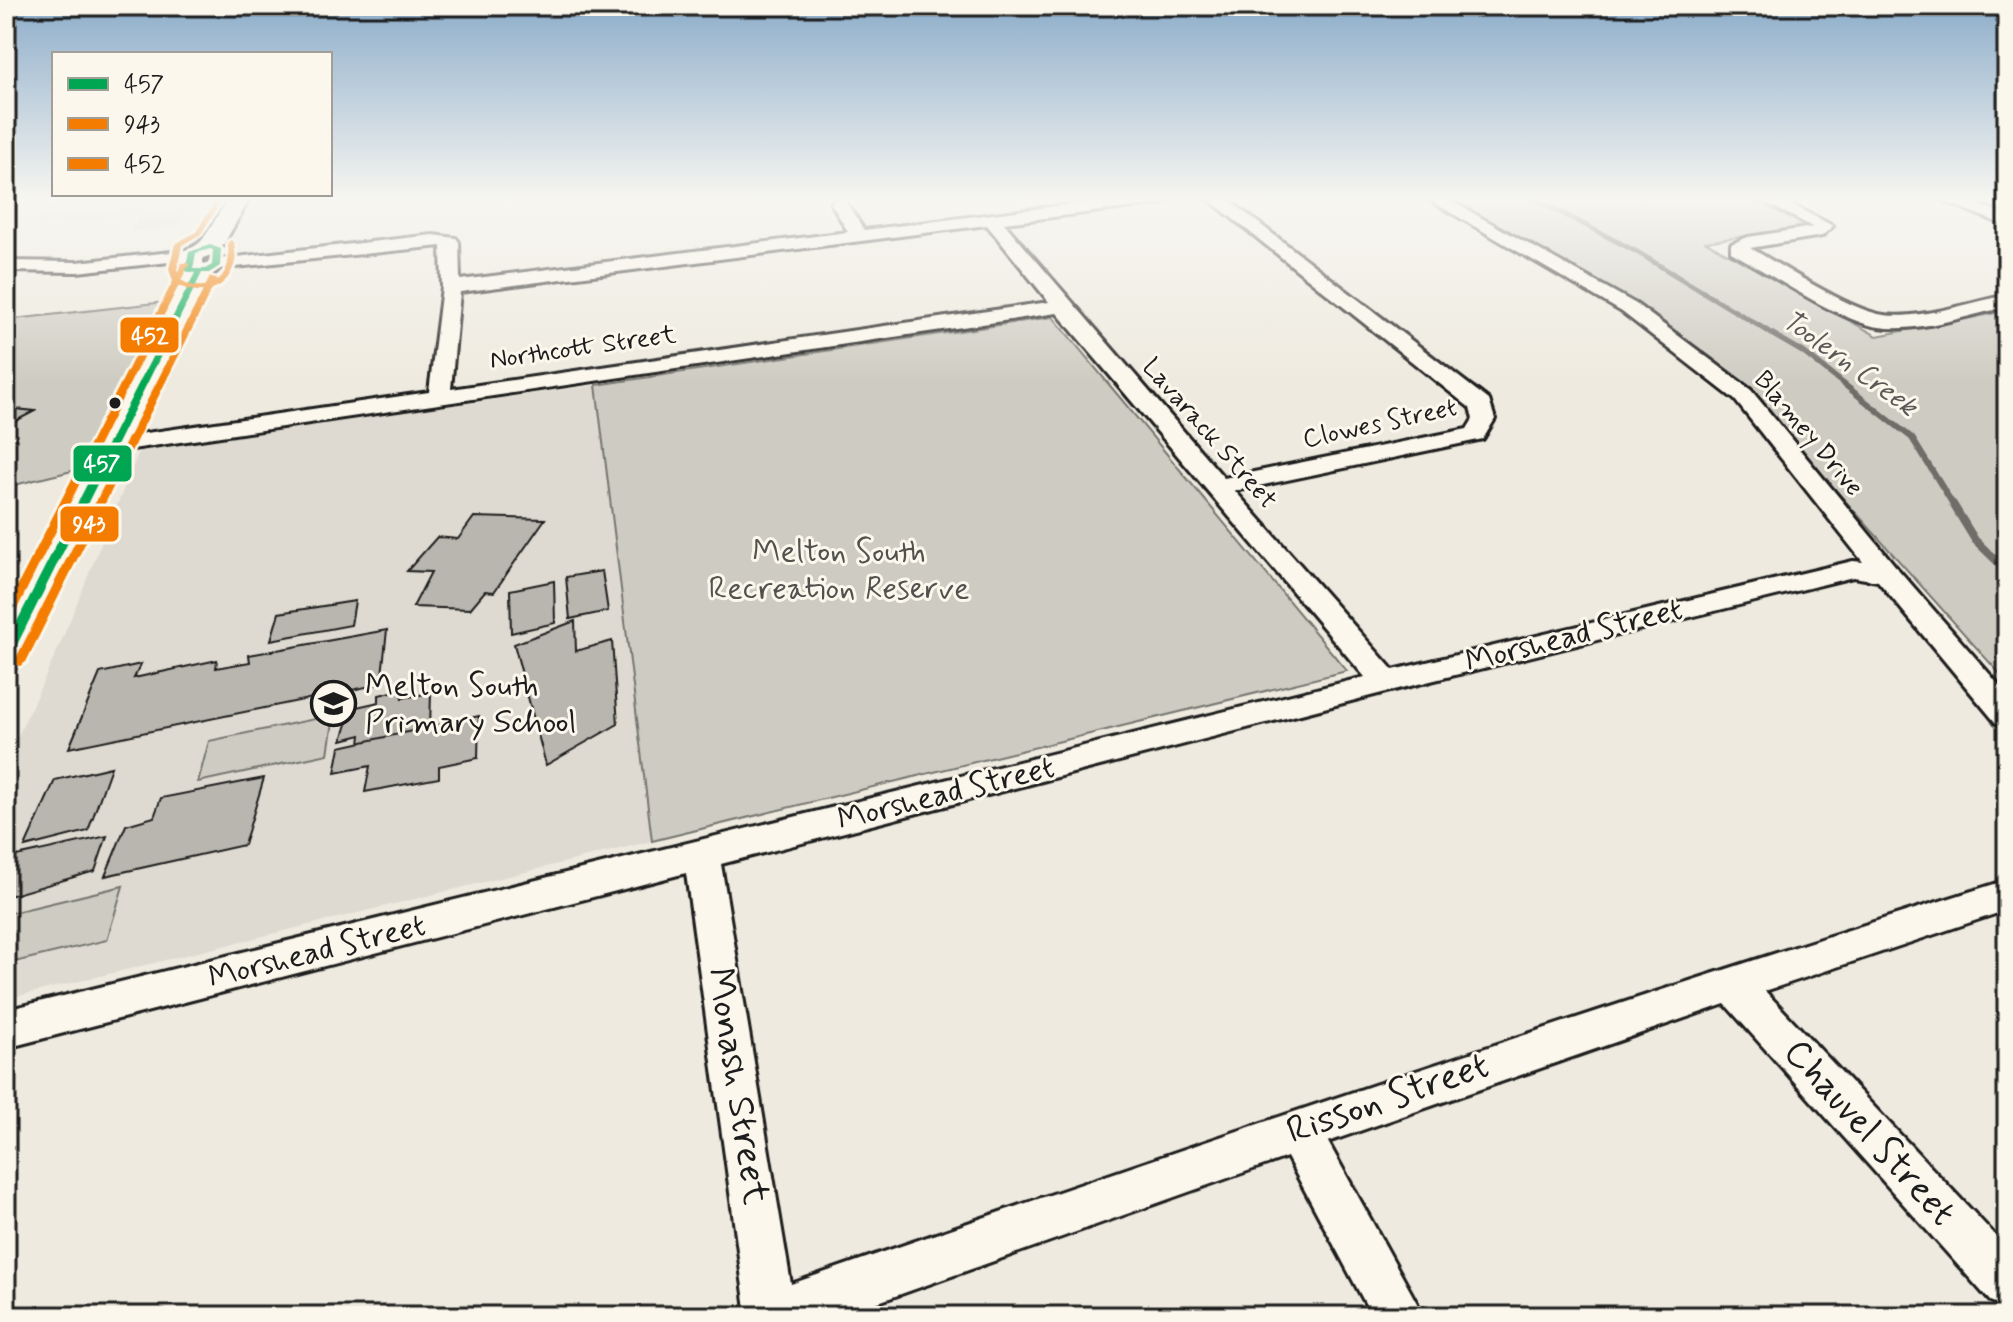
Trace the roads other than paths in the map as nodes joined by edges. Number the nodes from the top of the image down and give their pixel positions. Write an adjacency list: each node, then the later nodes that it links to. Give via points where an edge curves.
1 (204, 260): 2 (street); 9 (street); 14 (street)
2 (208, 260)
3 (452, 260): 10 (street)
4 (669, 260): 10 (street)
5 (1024, 260): 12 (street, Lavarack Street)
6 (1294, 260): 15 (street, Clowes Street, via 1481,405 1484,419 1475,434)
7 (1543, 260): 16 (street, Blamey Drive, via 1629,308 1743,395)
8 (1758, 260): 11 (street, via 1862,317 1900,322)
9 (6, 266)
10 (451, 287): 13 (street)
11 (2007, 301)
12 (1062, 306): 13 (street, Northcott Street); 15 (street, Lavarack Street)
13 (439, 398): 14 (street, Northcott Street)
14 (112, 445): 17 (street)
15 (1218, 487): 18 (street, Lavarack Street)
16 (1887, 574): 18 (street, Morshead Street, via 1853,569); 19 (street, Blamey Drive)
17 (6, 655)
18 (1386, 682): 20 (street, Morshead Street)
19 (2007, 715)
20 (702, 856): 23 (street, Morshead Street); 26 (street, Monash Street)
21 (2007, 895): 22 (street, Risson Street)
22 (1731, 982): 24 (street, Risson Street); 25 (street, Chauvel Street)
23 (6, 1029)
24 (1297, 1130): 26 (street, Risson Street); 27 (street)
25 (2007, 1284)
26 (772, 1315)
27 (1399, 1316)

